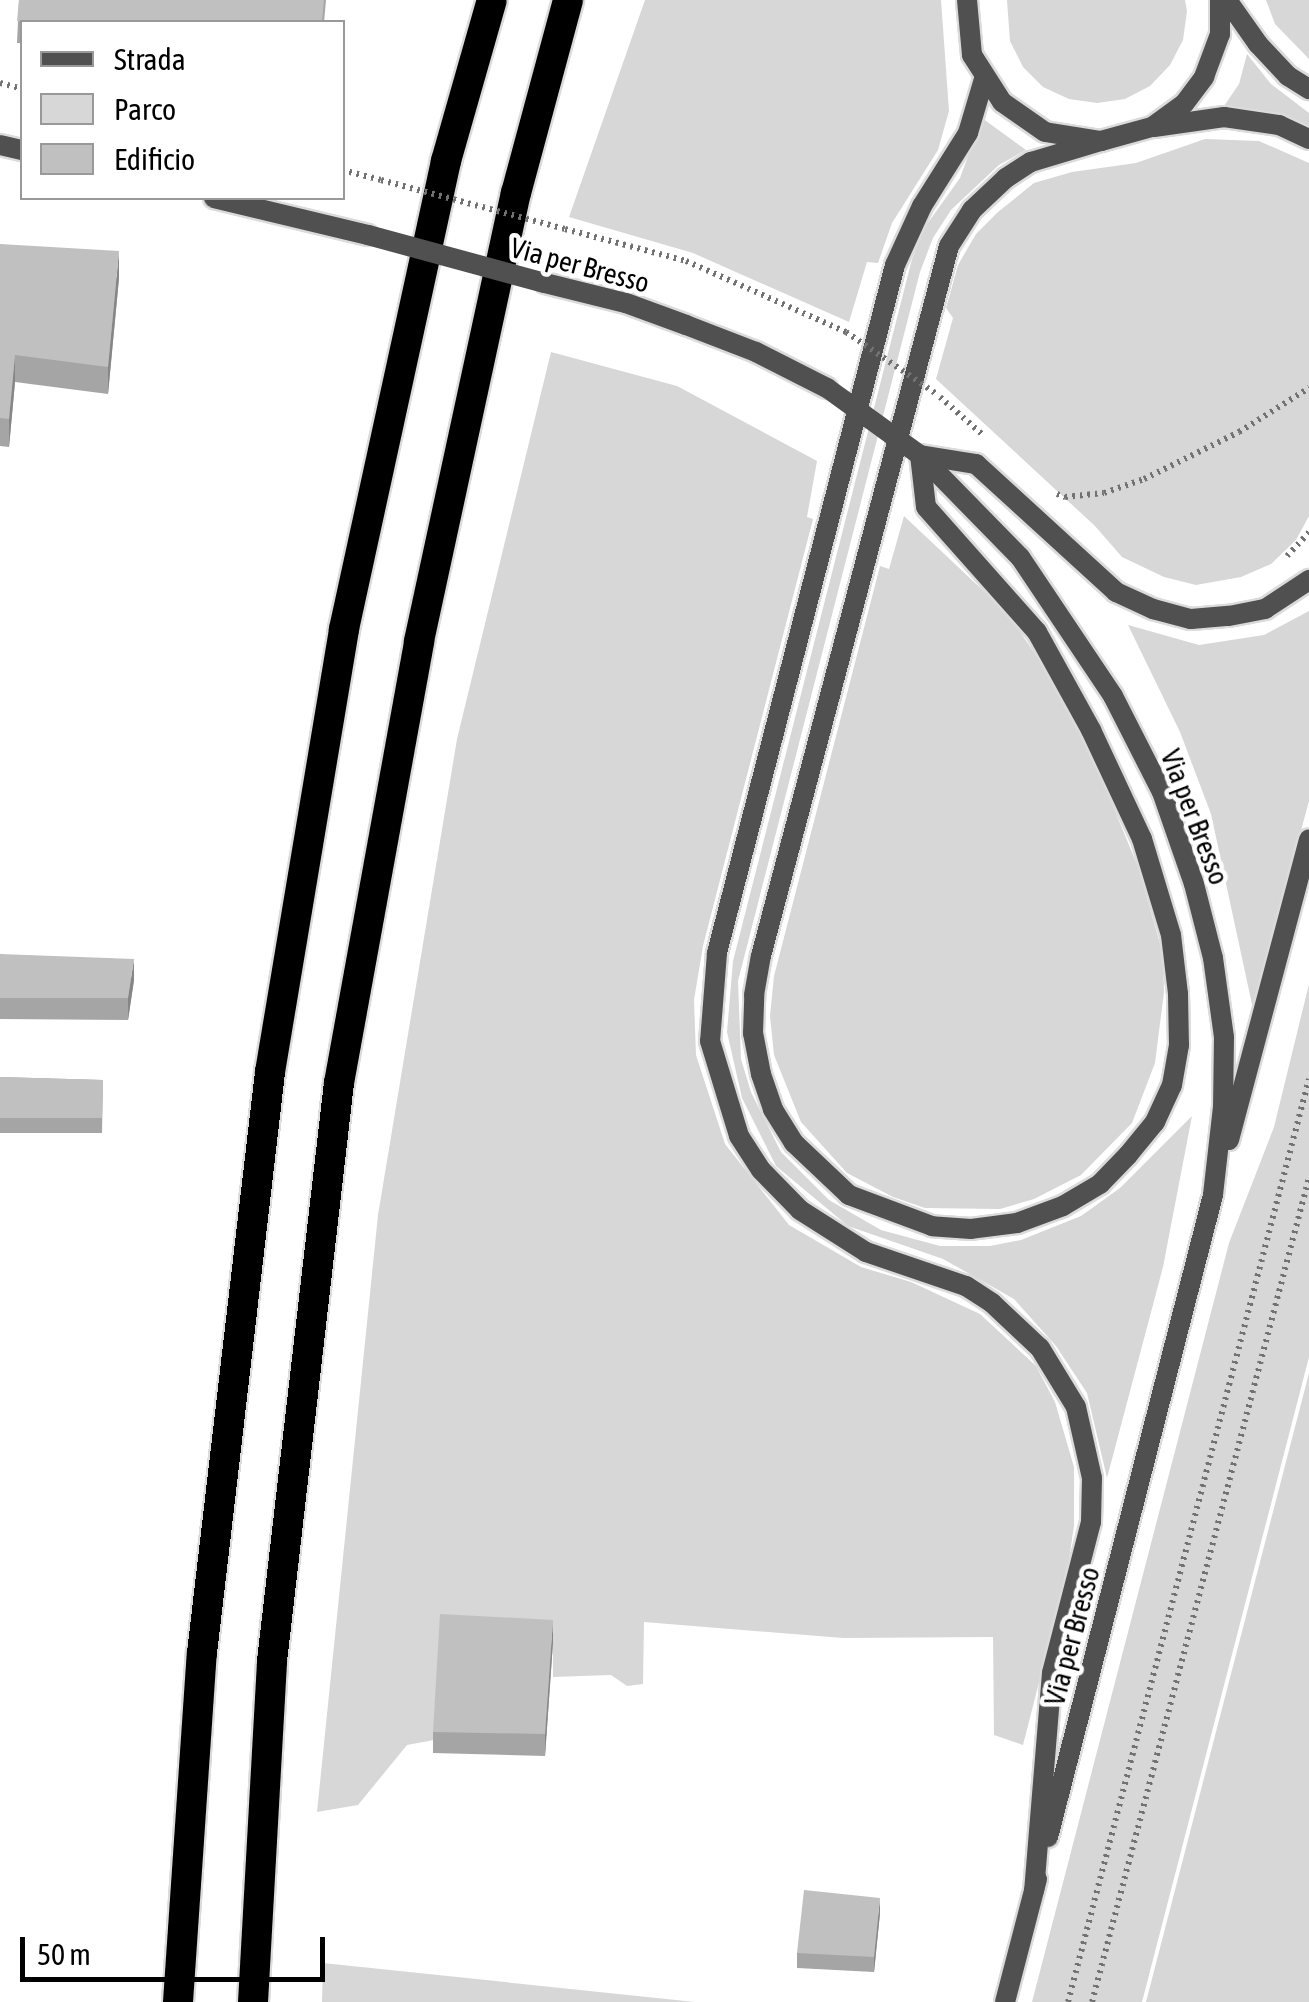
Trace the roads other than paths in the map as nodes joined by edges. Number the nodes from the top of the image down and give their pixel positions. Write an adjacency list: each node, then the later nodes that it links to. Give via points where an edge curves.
1 (492, 0): 16 (highway, via 446,161 344,629 270,1072 202,1653)
2 (568, 0): 17 (highway, via 516,193 418,641 339,1083 272,1661)
3 (967, 0): 5 (street, via 966,28)
4 (1223, 0): 6 (street, via 1288,76); 7 (street, via 1220,34 1204,78 1184,104)
5 (984, 79): 9 (street, via 1002,102 1046,132); 15 (street, via 968,133 922,206 896,266 717,953 710,1041 739,1136 800,1210 866,1252 966,1286 992,1303 1040,1348 1076,1407 1092,1478 1091,1522 1052,1673)
6 (1309, 89)
7 (1152, 127): 8 (street, via 1224,117 1280,126); 9 (street)
8 (1309, 140)
9 (1101, 141): 11 (street, via 1031,162 1006,178 972,210 948,246 754,994 761,1074 794,1143 849,1195 932,1226 971,1229 1018,1223 1063,1206 1100,1184 1128,1155 1155,1122 1172,1085 1178,994 1172,935 1142,839 1091,730 1037,632 926,507)
10 (222, 200): 11 (street, Via per Bresso, bridge, via 626,303 827,388)
11 (920, 455): 12 (street, via 976,464 1116,592 1153,610 1191,619 1230,616 1266,608); 14 (street, Via per Bresso, via 1020,557 1112,696 1162,792 1213,958 1224,1037)
12 (1309, 580)
13 (1309, 839): 14 (street)
14 (1213, 1194): 15 (street, Via per Bresso)
15 (1034, 1890): 18 (street, Via per Bresso)
16 (178, 2002)
17 (253, 2002)
18 (1005, 2002)

